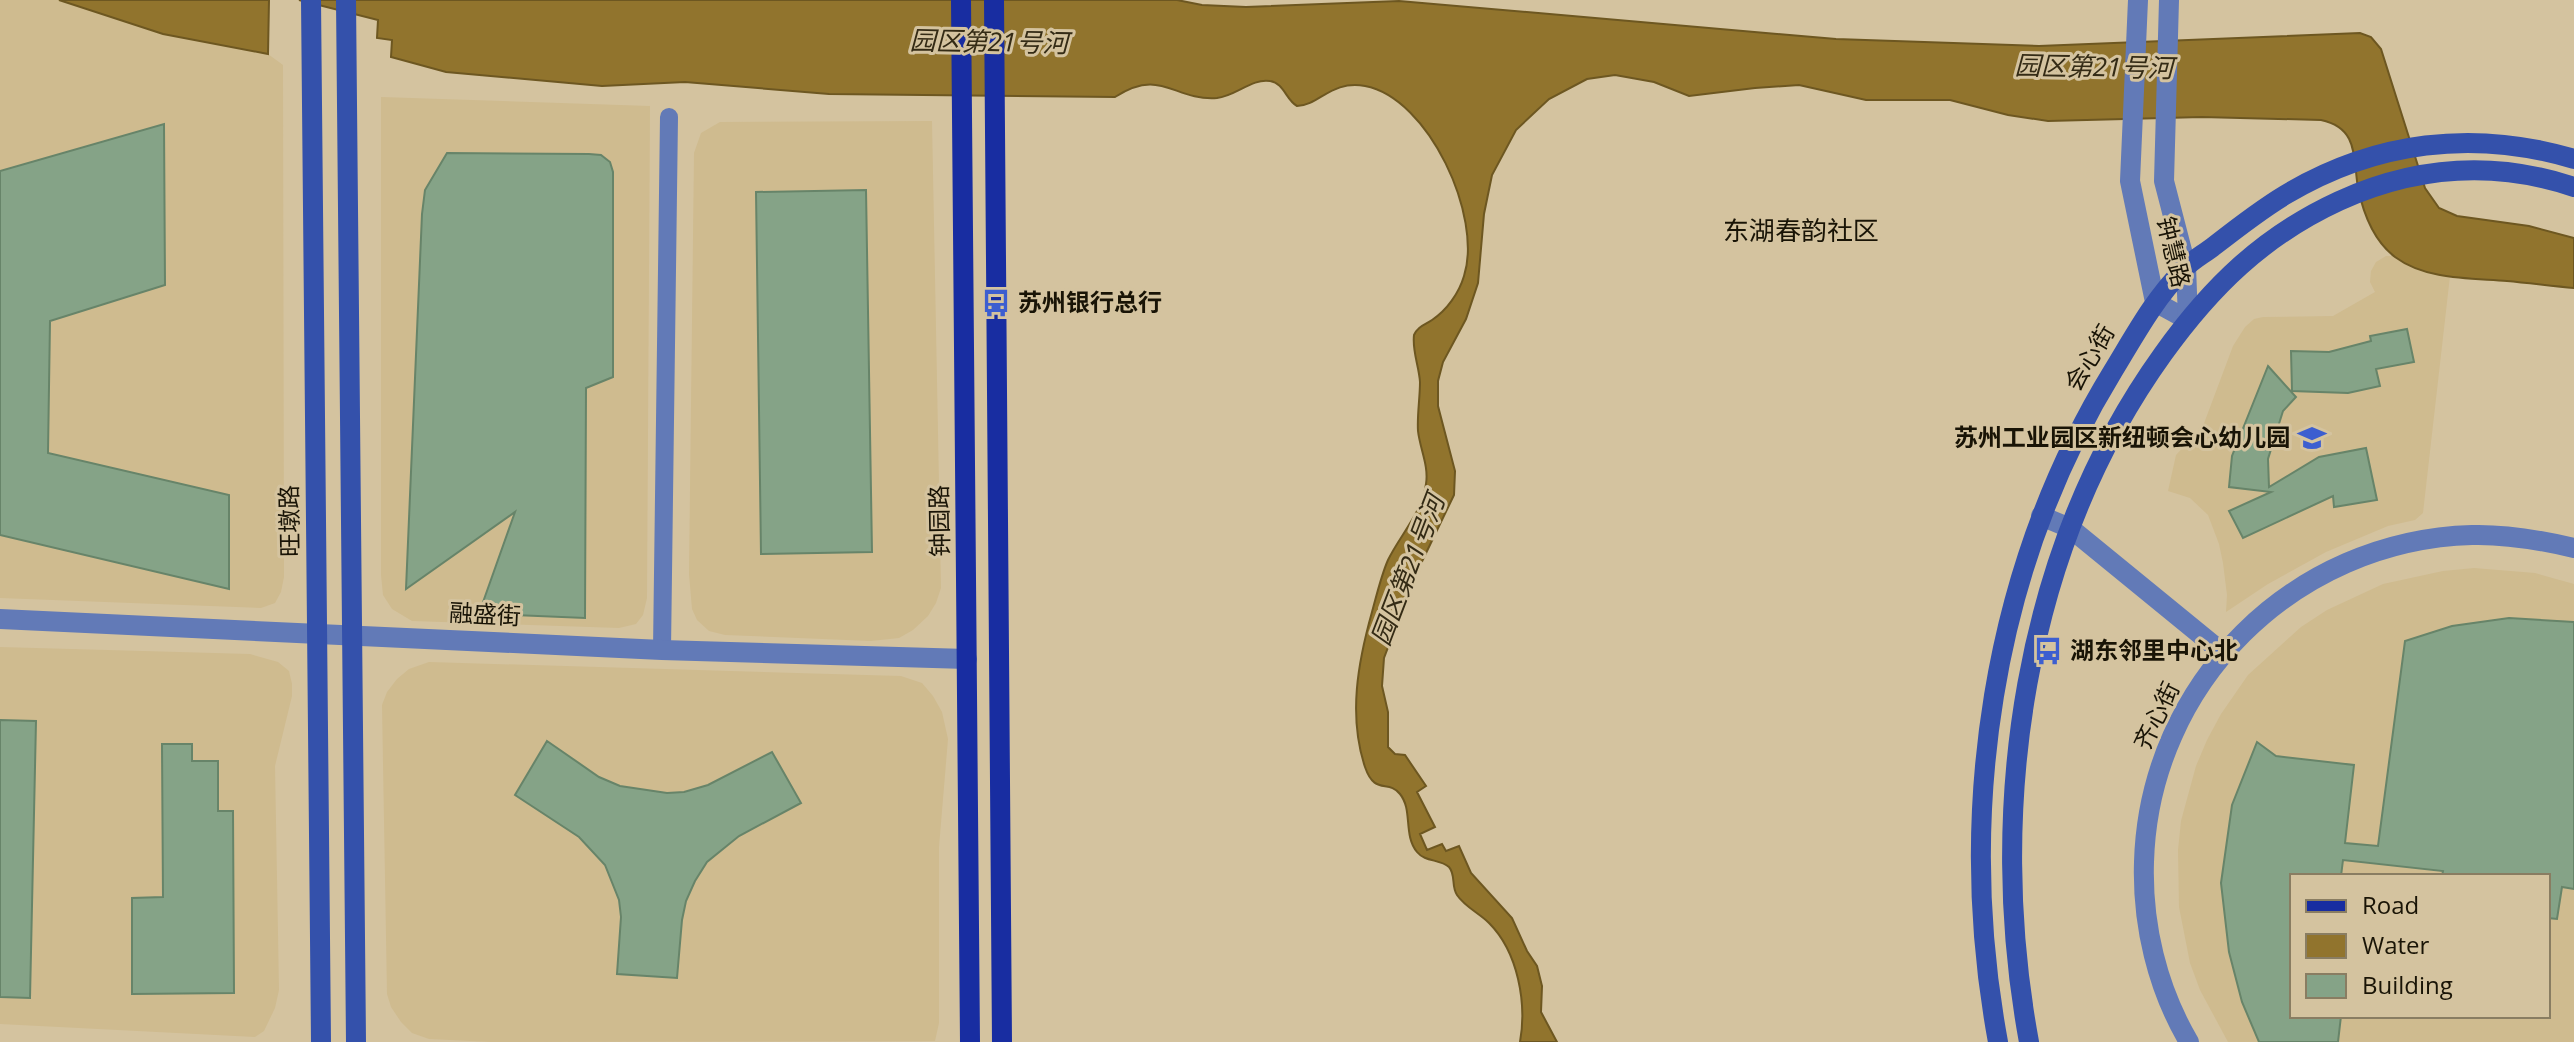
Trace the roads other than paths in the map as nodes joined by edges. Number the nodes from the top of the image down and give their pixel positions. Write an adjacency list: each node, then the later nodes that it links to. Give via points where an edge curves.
1 (346, 0): 18 (main road)
2 (961, 0): 21 (main road, 钟园路)
3 (994, 0): 25 (main road)
4 (2138, 0): 11 (street, 钟慧路, via 2130,181)
5 (2169, 0): 10 (street, 钟慧路, via 2164,181)
6 (311, 9): 17 (main road, 旺墩路)
7 (669, 117): 19 (street)
8 (2574, 159): 10 (main road, 会心街, via 2474,141 2416,146 2351,163 2268,205)
9 (2574, 187): 12 (main road, via 2488,170 2423,173 2355,194 2284,231 2236,267)
10 (2186, 266): 11 (main road, 会心街); 12 (street, 钟慧路)
11 (2155, 302): 12 (street, 钟慧路); 13 (main road, 会心街, via 2090,408)
12 (2188, 320): 14 (main road, via 2118,424)
13 (2041, 516): 14 (street); 26 (main road, 会心街, via 2008,625 1987,739 1982,918)
14 (2070, 528): 20 (street); 27 (main road, via 2052,578 2018,745 2013,918)
15 (2574, 548): 20 (street, 齐心街, via 2473,535 2405,543 2320,576 2281,600)
16 (0, 619): 17 (street, 融盛街)
17 (317, 633): 18 (street, 融盛街); 22 (main road, 旺墩路)
18 (351, 635): 19 (street, 融盛街); 23 (main road)
19 (662, 650): 21 (street, 融盛街)
20 (2223, 653): 28 (street, 齐心街, via 2192,697 2165,754 2144,847 2150,942 2169,1003)
21 (967, 659): 24 (main road, 钟园路)
22 (321, 1042)
23 (356, 1042)
24 (970, 1042)
25 (1002, 1042)
26 (1998, 1042)
27 (2029, 1042)
28 (2189, 1042)

